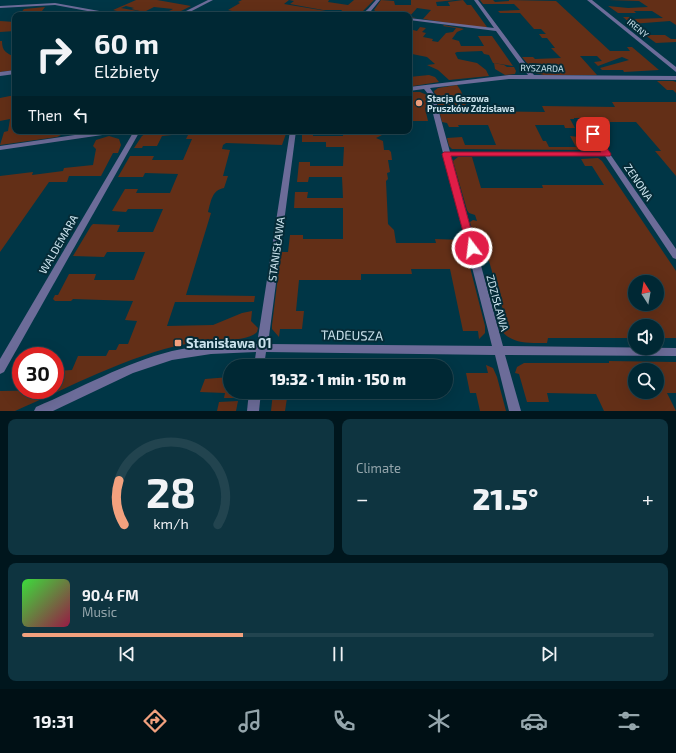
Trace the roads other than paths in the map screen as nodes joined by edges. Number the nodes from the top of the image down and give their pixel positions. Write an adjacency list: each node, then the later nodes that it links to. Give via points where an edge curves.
1 (63, 0): 6 (street)
2 (211, 0): 9 (street)
3 (378, 0): 10 (street)
4 (476, 0): 12 (street)
5 (590, 0): 13 (street, IRENY)
6 (55, 4): 7 (street); 8 (street)
7 (0, 7)
8 (99, 12)
9 (186, 12)
10 (368, 12)
11 (412, 18): 12 (street)
12 (497, 30): 16 (street)
13 (676, 70)
14 (12, 72): 15 (street)
15 (0, 74)
16 (532, 77): 17 (street, RYSZARDA); 18 (street, RYSZARDA, via 492,78)
17 (676, 78)
18 (426, 87): 19 (street, RYSZARDA); 25 (street, ZDZISŁAWA, via 431,94)
19 (412, 89)
20 (585, 122): 26 (street, ZENONA)
21 (76, 134): 24 (street)
22 (135, 134): 32 (street, WALDEMARA)
23 (293, 134): 28 (street, STANISŁAWA)
24 (0, 148)
25 (446, 154): 26 (street); 29 (street, ZDZISŁAWA)
26 (607, 154): 27 (street, ZENONA)
27 (676, 256)
28 (262, 348): 29 (street, TADEUSZA); 31 (street, STANISŁAWA); 34 (street, TADEUSZA, via 205,350 160,359 137,366)
29 (499, 351): 30 (street, TADEUSZA); 36 (street, ZDZISŁAWA)
30 (676, 352)
31 (260, 359)
32 (0, 369)
33 (254, 399): 35 (street)
34 (40, 411)
35 (253, 411)
36 (515, 411)

